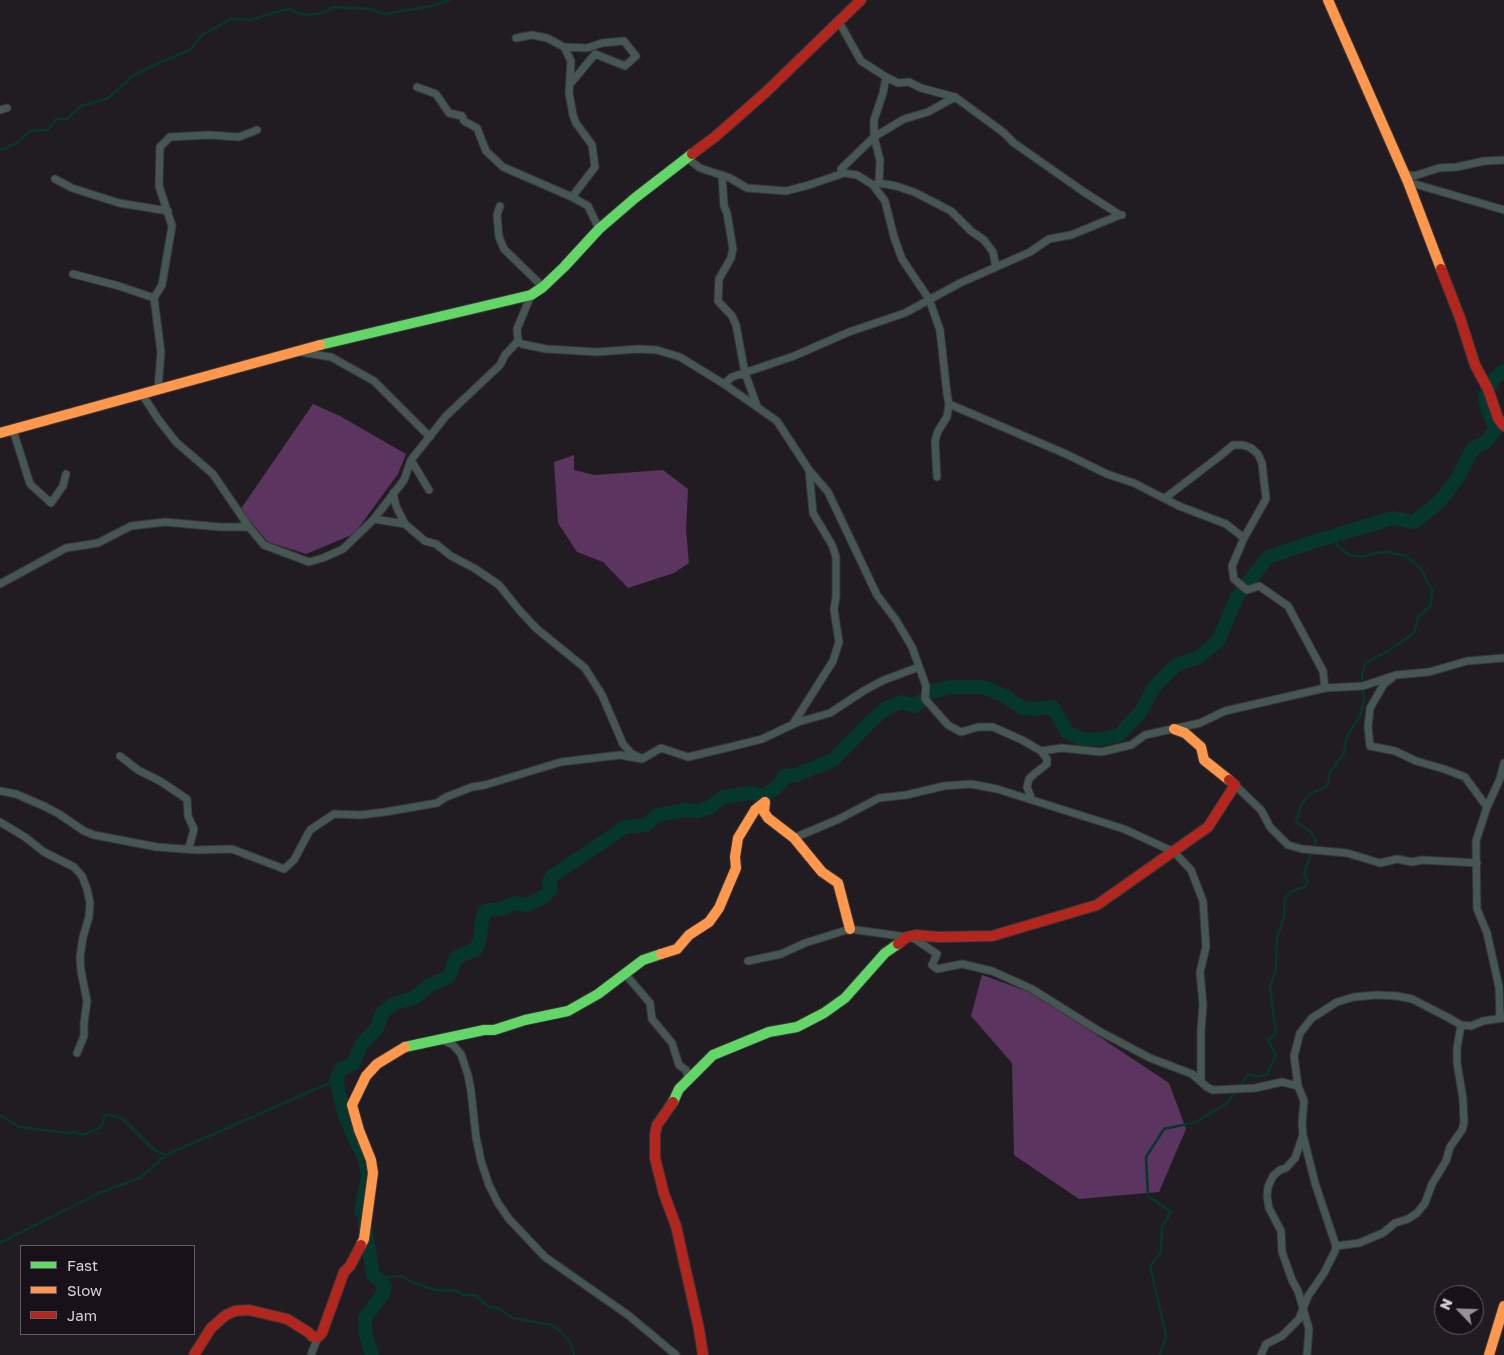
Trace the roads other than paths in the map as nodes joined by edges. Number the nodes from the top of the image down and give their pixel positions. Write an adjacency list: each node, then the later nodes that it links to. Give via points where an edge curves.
1 (861, 0): 3 (street)
2 (1328, 0): 18 (street)
3 (839, 22): 8 (street, via 861,61); 14 (street, via 766,92)
4 (516, 38): 6 (street, via 532,35 548,38)
5 (602, 43): 6 (street, via 587,48); 7 (street); 7 (street, via 624,41 636,56 625,66)
6 (564, 47): 9 (street, via 571,61)
7 (595, 54): 9 (street)
8 (886, 77): 11 (street); 13 (street, via 874,120)
9 (571, 83): 21 (street, via 569,93 573,114 592,145 595,166)
10 (417, 87): 21 (street, via 436,94 449,113 462,116 464,121 477,128 486,150 503,167)
11 (955, 97): 13 (street, via 928,112 904,119); 26 (street, via 1014,143 1122,215 1071,235 1049,239 1030,252)
12 (257, 130): 24 (street, via 239,136 170,137 160,147 159,186)
13 (874, 137): 16 (street); 20 (street, via 880,160)
14 (687, 158): 17 (street, via 700,168); 25 (street)
15 (1504, 160): 18 (street, via 1439,168)
16 (840, 170)
17 (722, 175): 20 (street, via 747,188 769,191 786,191 844,173); 34 (street, via 724,206 733,249 719,279 718,302 736,325)
18 (1407, 178): 23 (street); 40 (street, via 1475,365)
19 (55, 179): 24 (street, via 72,188 120,203)
20 (876, 184): 26 (street, via 914,192 951,211 984,240 993,252); 31 (street, via 885,201 902,260)
21 (572, 197): 25 (street, via 588,206)
22 (500, 206): 28 (street, via 497,215 499,237 504,248)
23 (1504, 210)
24 (168, 211): 30 (street, via 172,226 169,245 162,285)
25 (599, 229): 28 (street)
26 (996, 267): 31 (street)
27 (73, 274): 30 (street)
28 (543, 287): 29 (street)
29 (531, 294): 32 (street, via 517,329); 33 (street)
30 (154, 298): 36 (street, via 161,352)
31 (929, 299): 34 (street, via 905,313); 38 (street, via 940,330)
32 (518, 341): 35 (street, via 555,349 665,352 688,361); 43 (street, via 500,365 446,416)
33 (295, 352): 36 (street); 43 (street, via 331,357 374,381)
34 (745, 373): 35 (street); 39 (street)
35 (724, 384): 39 (street)
36 (158, 389): 37 (street)
37 (142, 394): 41 (street); 53 (street, via 176,442 213,474)
38 (949, 404): 47 (street, via 948,417 935,441); 50 (street)
39 (757, 406): 45 (street, via 778,421)
40 (1504, 426)
41 (13, 430): 42 (street); 46 (street, via 30,484 51,503 63,486)
42 (0, 433)
43 (430, 437): 44 (street)
44 (411, 460): 48 (street); 49 (street, via 404,480)
45 (809, 470): 57 (street, via 828,492 877,595 912,646); 60 (street, via 813,513 836,557 834,610 839,642 833,661)
46 (66, 474)
47 (937, 477)
48 (429, 490)
49 (393, 494): 51 (street); 52 (street)
50 (1165, 498): 54 (street, via 1226,524); 54 (street, via 1232,445 1251,448 1262,463 1266,499)
51 (374, 519): 52 (street); 53 (street, via 342,549 309,562 264,544)
52 (405, 524): 64 (street, via 426,541 436,544 499,585 537,630 584,668 602,696 623,744)
53 (249, 526): 55 (street, via 165,522 131,526 98,543 66,548)
54 (1244, 538): 59 (street, via 1232,566 1234,579 1247,590 1259,586 1288,606 1324,670)
55 (0, 584)
56 (1504, 658): 58 (street)
57 (919, 667): 60 (street, via 884,680 830,713); 62 (street, via 926,686 925,699 948,725 961,732 993,727)
58 (1396, 675): 59 (street, via 1363,686); 69 (street, via 1384,684 1370,708 1370,746 1395,751 1465,778)
59 (1325, 688): 61 (street, via 1226,710 1200,723)
60 (792, 726): 64 (street, via 762,739 688,757 660,748)
61 (1174, 729): 62 (street, via 1146,735 1130,745 1101,752 1062,748); 66 (street, via 1185,733 1201,747 1204,760)
62 (1042, 751): 68 (street, via 1047,764 1030,779 1027,787)
63 (120, 756): 72 (street, via 187,799 188,816 194,829)
64 (642, 759): 72 (street, via 620,756 561,762 472,787 437,803 368,814 334,814 310,830 294,860 284,869 232,849)
65 (1504, 763): 69 (street)
66 (1235, 785): 73 (street, via 1208,827); 74 (street, via 1262,810 1270,827 1288,845 1348,853 1380,863 1397,859)
67 (0, 791): 72 (street, via 46,807 94,835 150,846)
68 (1032, 800): 71 (street, via 971,784 944,786 879,798); 73 (street, via 1124,829)
69 (1487, 808): 74 (street, via 1476,841)
70 (0, 822): 82 (street, via 44,852 74,867 87,889 89,917 80,957 88,1001 84,1036)
71 (794, 838): 75 (street, via 822,872 838,883); 78 (street, via 768,818 764,812 765,802 755,810 738,838 736,868 719,908 708,922 689,935 677,949 643,960)
72 (189, 848)
73 (1174, 852): 76 (street, via 1098,905 992,936); 84 (street, via 1191,870 1203,901 1206,947 1200,972 1203,1004)
74 (1477, 863): 79 (street, via 1477,909 1487,933)
75 (850, 929): 76 (street); 77 (street, via 781,954)
76 (907, 937): 83 (street, via 824,1013 797,1026 769,1032 713,1055); 84 (street, via 937,954 932,965 937,969 962,964 992,971 1032,989 1099,1031 1150,1058 1192,1074)
77 (748, 961)
78 (626, 974): 81 (street, via 568,1011 494,1030); 83 (street, via 650,1003 652,1019 672,1043)
79 (1502, 1018): 80 (street)
80 (1461, 1026): 85 (street, via 1412,999 1397,996 1354,997 1337,1002 1312,1018 1300,1033 1294,1056); 87 (street, via 1457,1063 1464,1099 1464,1122 1425,1203 1416,1213 1382,1233 1358,1243)
81 (441, 1039): 90 (street, via 406,1046 388,1056 366,1076 354,1100 352,1105 373,1173 364,1239 344,1272); 93 (street, via 461,1054 471,1091 481,1162 489,1185 509,1219 545,1257 628,1315)
82 (77, 1054)
83 (688, 1080): 94 (street, via 657,1125 655,1158 676,1226)
84 (1201, 1082): 85 (street, via 1213,1090 1255,1088 1282,1082)
85 (1298, 1086): 86 (street, via 1304,1101)
86 (1303, 1135): 87 (street); 89 (street, via 1295,1158 1273,1176 1266,1196 1268,1208 1281,1231 1282,1252)
87 (1336, 1246): 89 (street, via 1334,1256)
88 (1504, 1306): 97 (street)
89 (1303, 1308): 95 (street, via 1299,1319 1282,1336 1266,1344); 96 (street, via 1309,1329)
90 (318, 1337): 91 (street, via 313,1337 287,1319 249,1310 235,1311 211,1328); 92 (street)
91 (194, 1355)
92 (311, 1355)
93 (676, 1355)
94 (703, 1355)
95 (1261, 1355)
96 (1307, 1355)
97 (1489, 1355)

